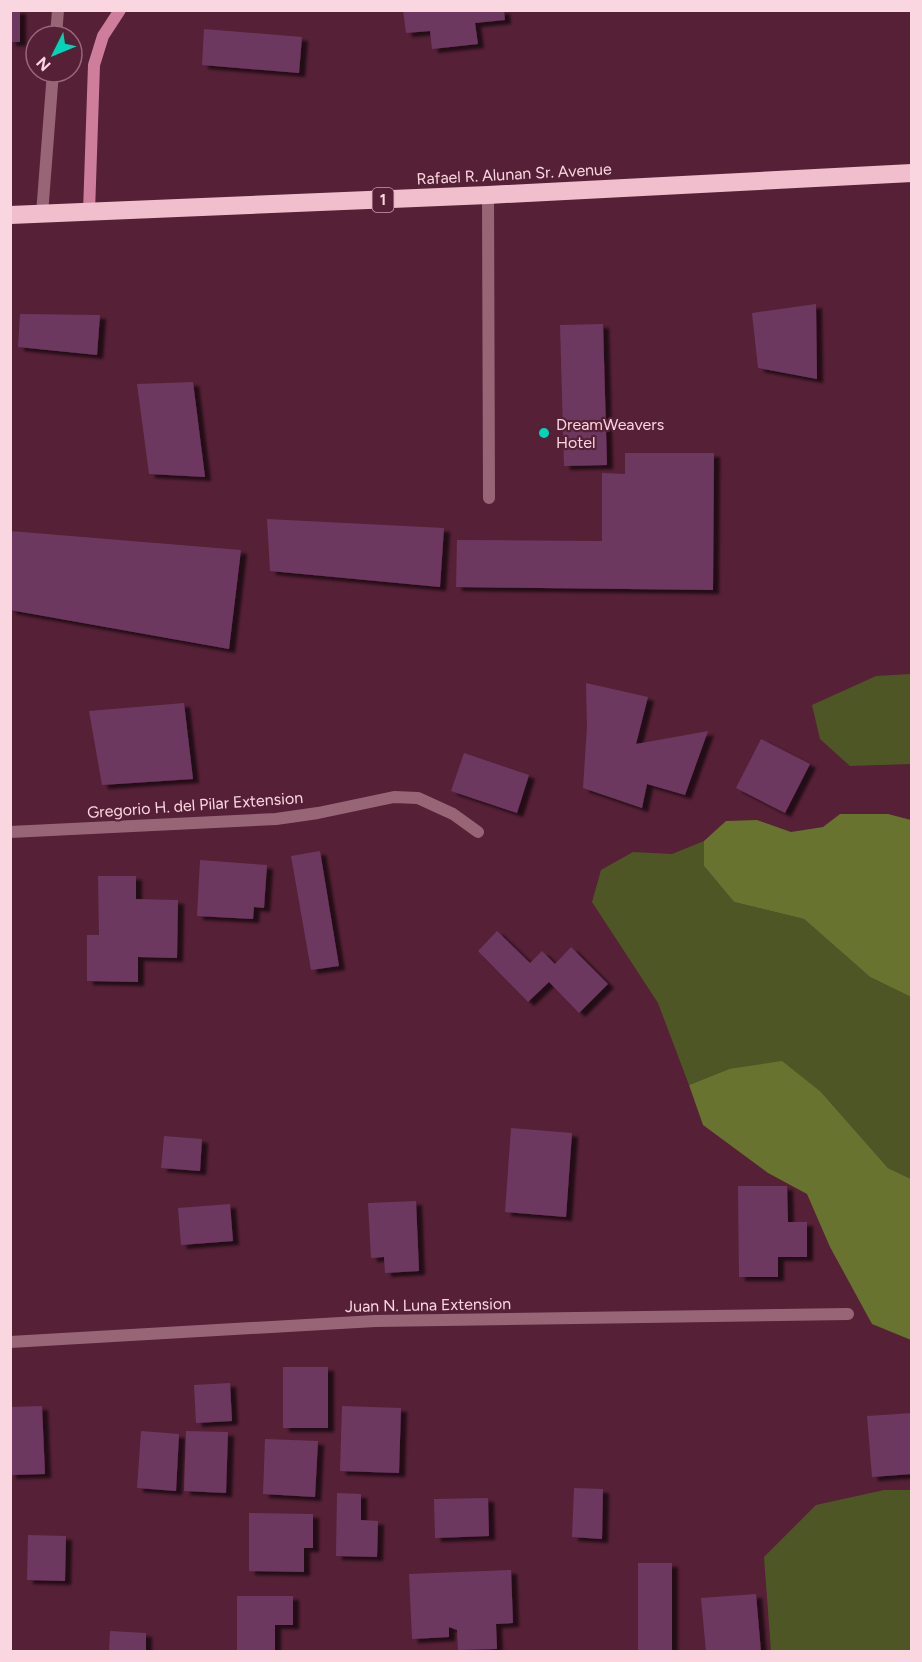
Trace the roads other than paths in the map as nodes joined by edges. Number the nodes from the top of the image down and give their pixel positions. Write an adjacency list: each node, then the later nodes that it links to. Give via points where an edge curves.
1 (120, 10): 5 (street, via 103,36 94,64)
2 (52, 84): 6 (street)
3 (912, 173): 4 (highway, Rafael R. Alunan Sr. Avenue / 1)
4 (488, 195): 5 (highway, Rafael R. Alunan Sr. Avenue / 1); 8 (street)
5 (89, 212): 6 (highway, Rafael R. Alunan Sr. Avenue / 1)
6 (42, 214): 7 (highway, Rafael R. Alunan Sr. Avenue / 1)
7 (10, 215)
8 (489, 498)
9 (10, 832): 10 (street, Gregorio H. del Pilar Extension, via 276,819 394,797 418,798 453,814)
10 (478, 832)
11 (848, 1314): 12 (street, Juan N. Luna Extension, via 375,1321)
12 (10, 1342)

